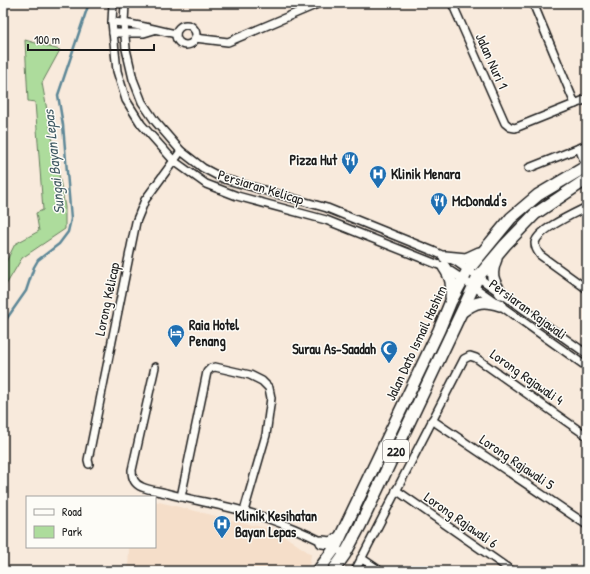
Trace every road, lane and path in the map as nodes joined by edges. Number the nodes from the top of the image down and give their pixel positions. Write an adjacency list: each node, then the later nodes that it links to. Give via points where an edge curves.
1 (114, 3): 6 (street, Persiaran Kelicap)
2 (125, 3): 7 (street, Persiaran Kelicap)
3 (320, 3): 12 (street, via 228,42)
4 (452, 3): 14 (street, Jalan Nuri 1, via 505,123 515,128)
5 (533, 3): 14 (street)
6 (112, 22): 7 (street); 9 (street, Persiaran Kelicap)
7 (124, 23): 8 (street); 10 (street, Persiaran Kelicap)
8 (154, 30): 10 (street); 11 (street)
9 (113, 33): 10 (street); 18 (street, Persiaran Kelicap, via 117,71 126,100 141,124)
10 (125, 33): 17 (street, Persiaran Kelicap, via 133,79 142,102)
11 (176, 34): 12 (street, via 177,40 184,44 192,42); 12 (street, via 179,28 186,25 194,31)
12 (195, 38)
13 (587, 99): 14 (street)
14 (575, 104)
15 (587, 145): 16 (street)
16 (579, 148): 19 (street); 20 (street)
17 (180, 151): 18 (street, Lorong Kelicap); 25 (street, Persiaran Kelicap, via 224,179 327,208)
18 (174, 161): 25 (street, Persiaran Kelicap, via 206,184 237,196 326,220); 38 (street, Lorong Kelicap, via 145,200 136,222)
19 (587, 166): 23 (main road, Jalan Dato Ismail Hashim / 220, via 524,206)
20 (529, 168)
21 (587, 179): 24 (main road, Jalan Dato Ismail Hashim / 220, via 535,214)
22 (587, 207): 28 (street, via 546,230 537,238 535,244 540,255)
23 (484, 249): 25 (main road, via 466,259); 26 (main road, Jalan Dato Ismail Hashim / 220)
24 (497, 255): 27 (main road, Jalan Dato Ismail Hashim / 220); 29 (main road, via 492,275)
25 (445, 262): 26 (street, Persiaran Kelicap); 26 (street, Persiaran Kelicap); 30 (main road, via 452,284)
26 (465, 275): 27 (street); 27 (street); 30 (main road, Jalan Dato Ismail Hashim / 220)
27 (476, 282): 29 (street, Persiaran Rajawali); 31 (street, Persiaran Rajawali); 32 (main road, Jalan Dato Ismail Hashim / 220)
28 (587, 289)
29 (501, 293): 33 (street, Persiaran Rajawali)
30 (451, 301): 43 (main road, Jalan Dato Ismail Hashim / 220)
31 (500, 305): 32 (main road, via 481,302); 35 (street, Persiaran Rajawali)
32 (463, 311): 46 (main road, Jalan Dato Ismail Hashim / 220)
33 (587, 354)
34 (155, 367): 40 (street, via 132,477 136,484)
35 (587, 367)
36 (432, 420): 37 (street, Lorong Rajawali 4, via 464,359 470,356); 39 (street); 42 (street, Lorong Rajawali 5)
37 (587, 436)
38 (89, 464)
39 (396, 490): 47 (street); 53 (street, Lorong Rajawali 6)
40 (181, 498): 41 (street); 41 (street, via 207,372 215,367 250,375 269,388 271,398 266,435)
41 (244, 511): 44 (street, via 285,525)
42 (587, 525)
43 (340, 537): 44 (main road, via 332,543); 45 (main road, Jalan Dato Ismail Hashim / 220)
44 (322, 542): 45 (street); 48 (main road, via 327,555)
45 (335, 548): 46 (street); 48 (main road, Jalan Dato Ismail Hashim / 220)
46 (345, 554): 50 (main road, Jalan Dato Ismail Hashim / 220)
47 (361, 558): 51 (street); 52 (street)
48 (326, 560): 49 (main road, Jalan Dato Ismail Hashim / 220)
49 (318, 571)
50 (333, 571)
51 (354, 571)
52 (380, 571)
53 (512, 571)

